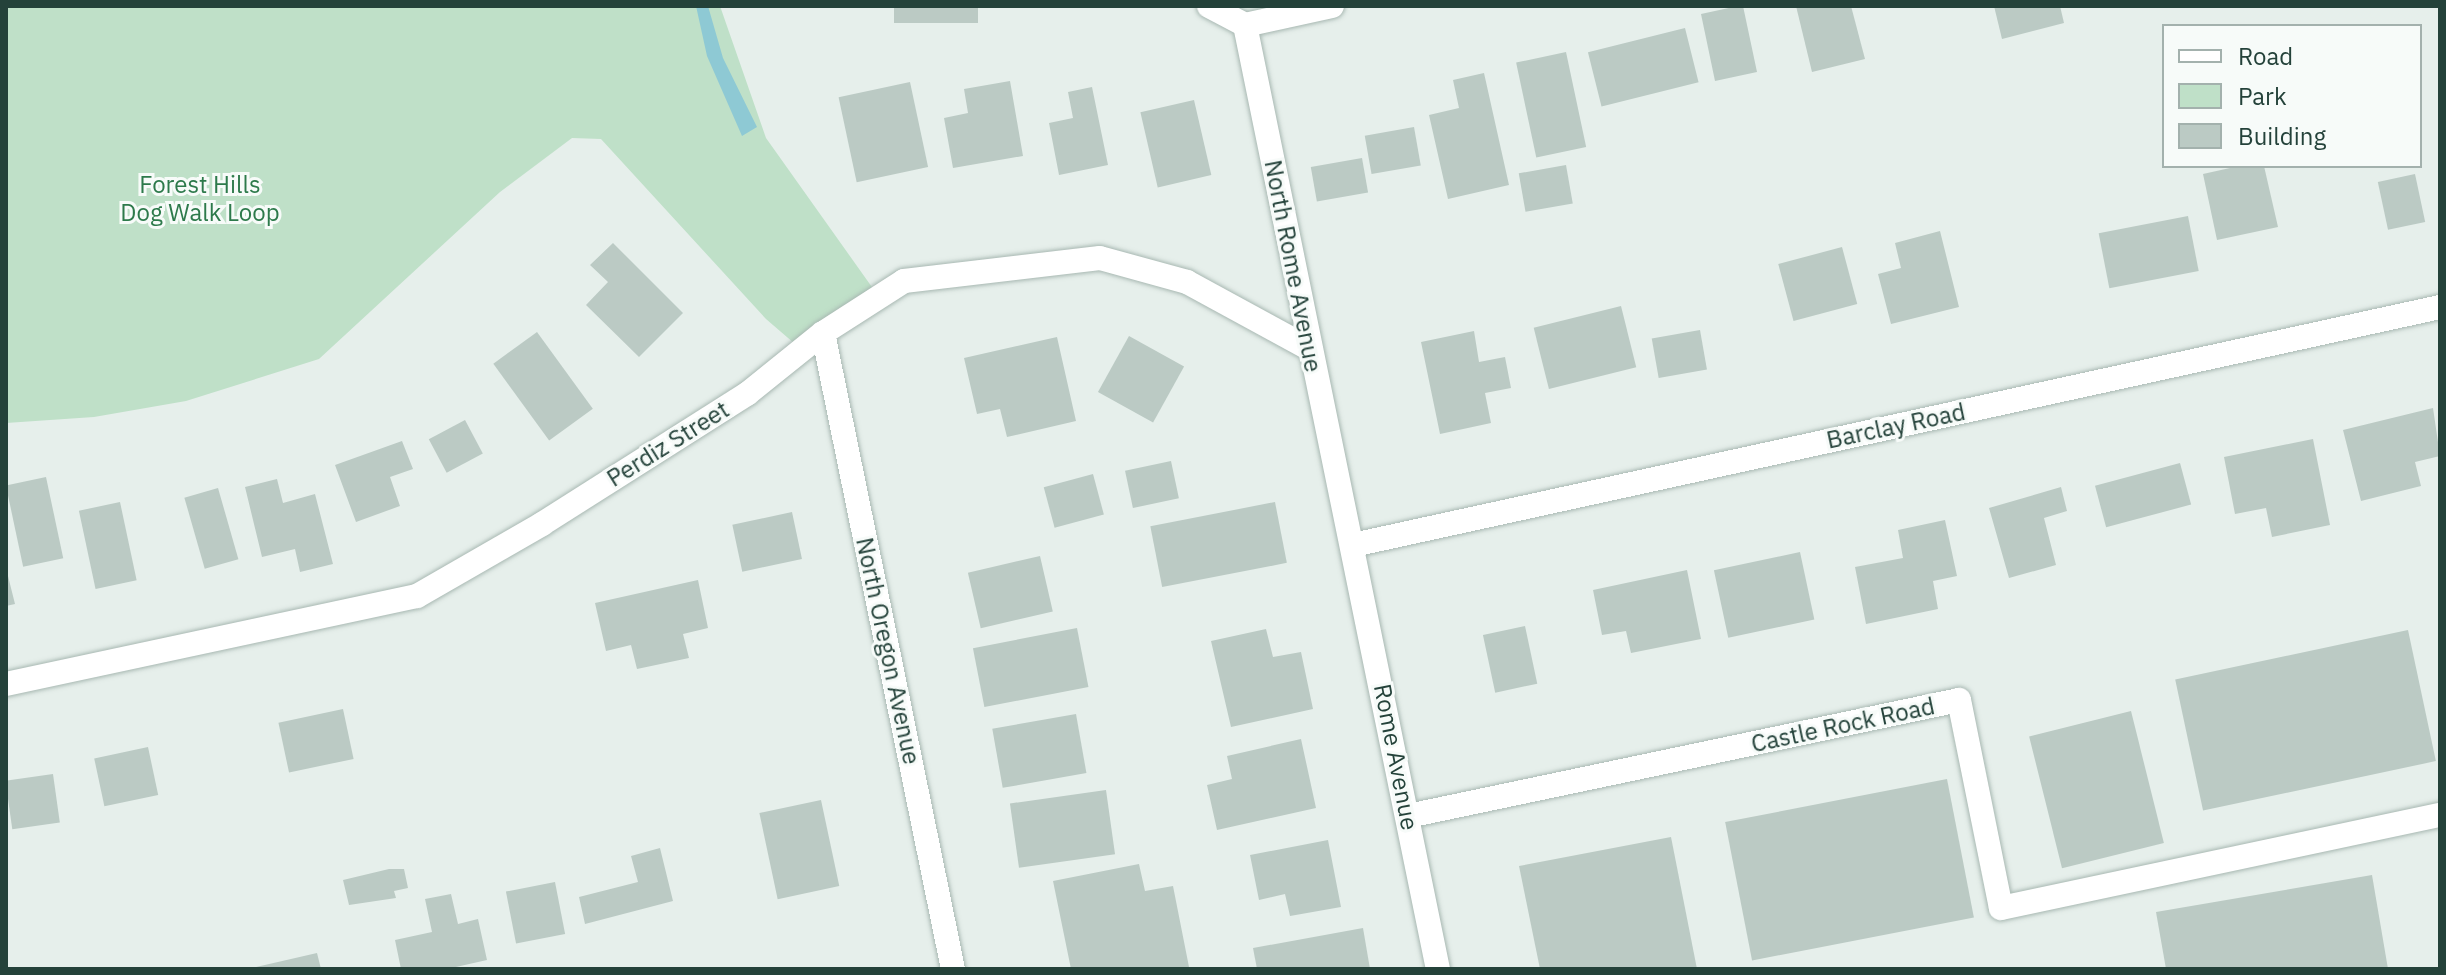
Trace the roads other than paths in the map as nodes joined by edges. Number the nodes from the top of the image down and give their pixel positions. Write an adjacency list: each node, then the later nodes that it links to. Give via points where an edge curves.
1 (1209, 6): 3 (street)
2 (1332, 6): 3 (street)
3 (1245, 25): 6 (street, North Rome Avenue)
4 (2440, 307): 7 (street, Barclay Road)
5 (823, 333): 6 (street, Perdiz Street, via 904,281 1100,258 1187,282); 8 (street, Perdiz Street, via 747,394 417,596); 11 (street, North Oregon Avenue)
6 (1308, 348): 7 (street, North Rome Avenue)
7 (1353, 545): 10 (street, Rome Avenue)
8 (6, 684)
9 (2440, 815): 10 (street, Castle Rock Road, via 2001,908 1959,700)
10 (1408, 816): 12 (street, Rome Avenue)
11 (953, 969)
12 (1438, 969)

